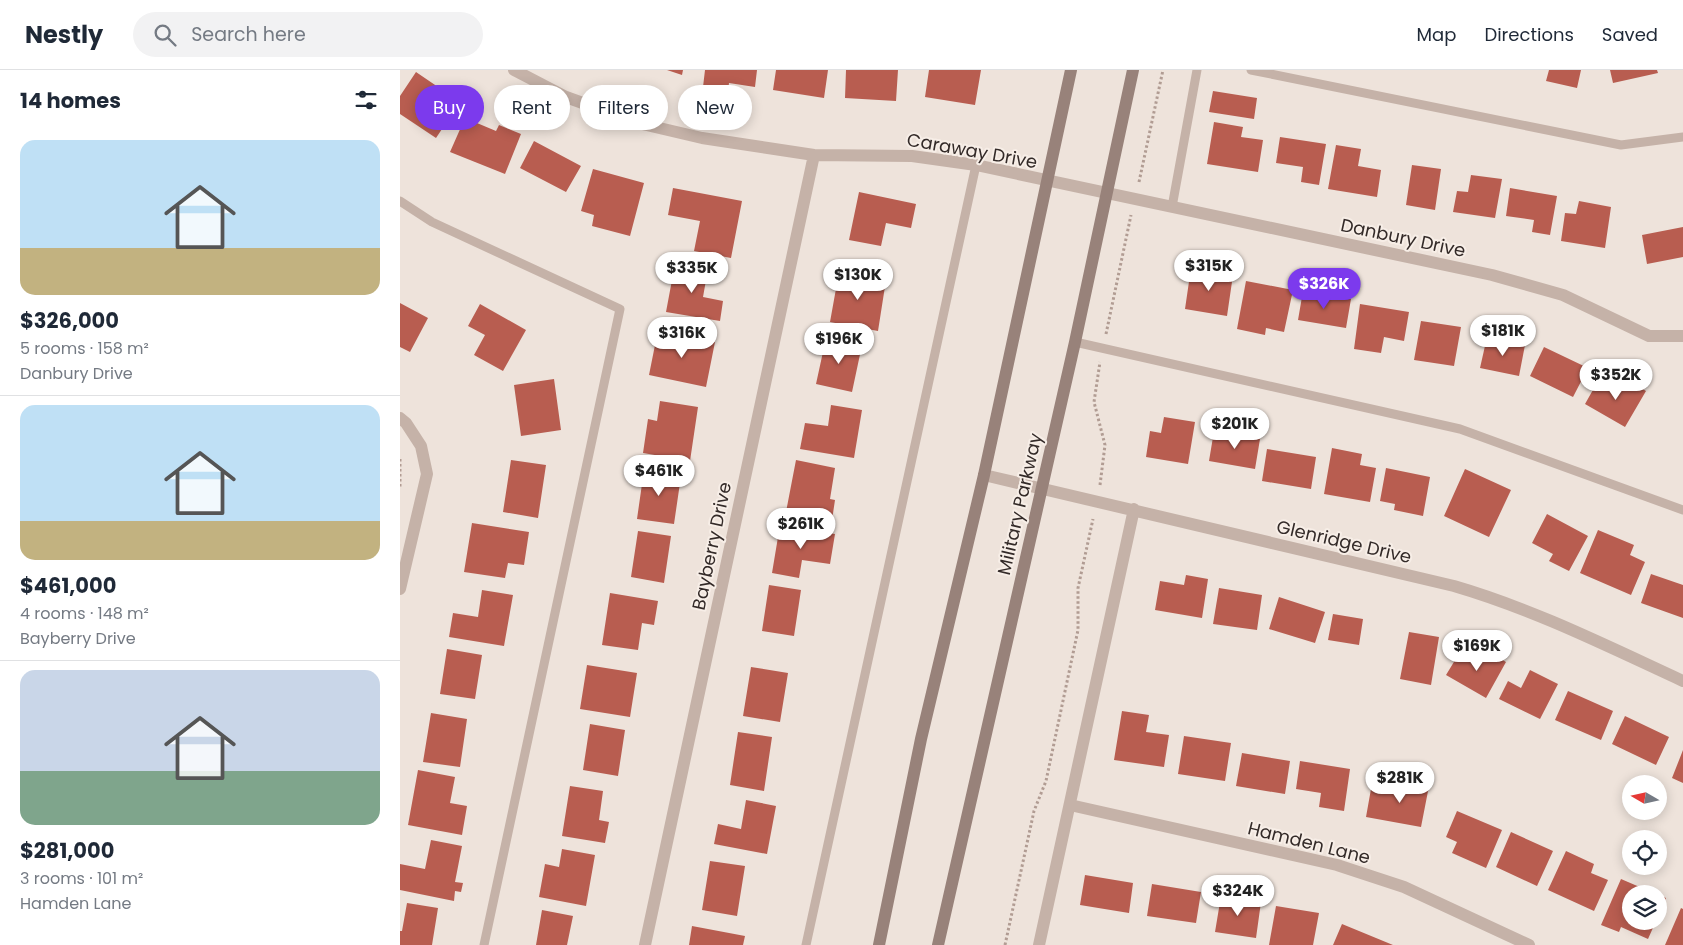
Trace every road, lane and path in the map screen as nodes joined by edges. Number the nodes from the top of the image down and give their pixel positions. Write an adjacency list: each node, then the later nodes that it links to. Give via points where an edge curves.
1 (514, 70): 7 (street, Caraway Drive, via 566,97 638,123 702,138)
2 (1071, 70): 9 (main road)
3 (1132, 70): 10 (main road, Military Parkway)
4 (1197, 70): 12 (lane)
5 (1251, 70): 6 (lane, via 1621,145)
6 (1683, 137)
7 (814, 154): 8 (street, Caraway Drive, via 912,156); 26 (street, Bayberry Drive)
8 (976, 166): 9 (street, Caraway Drive); 27 (lane)
9 (1049, 182): 10 (street, Caraway Drive); 17 (main road)
10 (1107, 194): 12 (street, Danbury Drive); 14 (main road, Military Parkway)
11 (400, 202): 25 (lane, via 432,222 620,309)
12 (1172, 207): 13 (street, Danbury Drive, via 1492,275 1563,295 1649,336)
13 (1683, 336)
14 (1075, 342): 19 (main road, Military Parkway); 21 (lane, via 1460,429)
15 (400, 418): 22 (street, via 421,446 427,474)
16 (400, 459): 18 (path)
17 (984, 475): 19 (street, Glenridge Drive); 28 (main road, via 921,738)
18 (400, 488)
19 (1042, 489): 20 (street, Glenridge Drive); 29 (main road, Military Parkway)
20 (1134, 509): 23 (street, Glenridge Drive, via 1490,597 1530,611); 24 (street)
21 (1683, 510)
22 (400, 589)
23 (1683, 681)
24 (1070, 804): 30 (street); 31 (street, Hamden Lane, via 1337,865 1404,887)
25 (484, 945)
26 (645, 945)
27 (806, 945)
28 (879, 945)
29 (938, 945)
30 (1039, 945)
31 (1529, 945)

